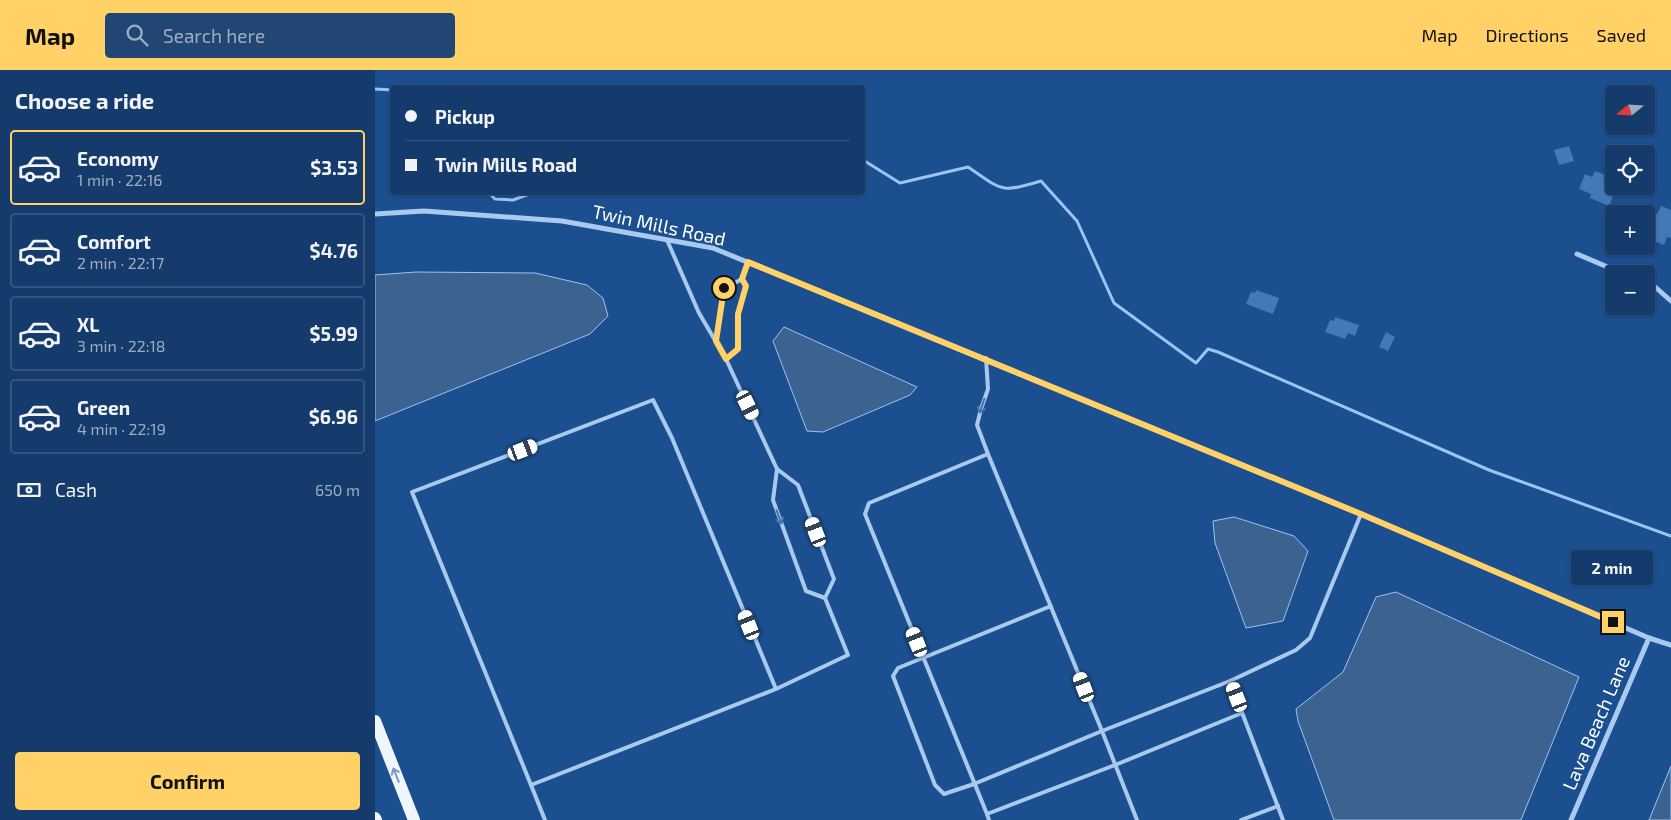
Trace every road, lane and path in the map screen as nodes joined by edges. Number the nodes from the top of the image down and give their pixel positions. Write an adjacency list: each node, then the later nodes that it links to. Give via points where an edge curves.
1 (375, 214): 2 (street, Twin Mills Road, via 424,211 562,221)
2 (667, 239): 4 (street, Twin Mills Road, via 713,248); 9 (lane, via 699,313)
3 (1577, 254): 5 (street)
4 (748, 262): 6 (lane); 10 (street, Twin Mills Road)
5 (1605, 266)
6 (742, 279): 9 (lane, via 724,288); 11 (lane, via 746,286 738,314 738,349)
7 (1655, 287): 8 (street)
8 (1671, 301)
9 (716, 341): 11 (lane)
10 (986, 358): 12 (lane, one-way to 12, via 988,389 977,425); 14 (street, Twin Mills Road)
11 (726, 359): 13 (lane)
12 (988, 454): 16 (lane); 19 (lane, via 869,503 865,514)
13 (777, 469): 15 (lane, via 798,485 831,570 834,579); 15 (lane, one-way to 15, via 773,500 806,591)
14 (1361, 514): 17 (street, Twin Mills Road); 20 (lane, via 1311,638 1296,650)
15 (825, 598): 21 (lane, via 848,655)
16 (1051, 606): 19 (lane); 24 (lane)
17 (1649, 638): 18 (street, Twin Mills Road); 36 (street, Lava Beach Lane)
18 (1671, 645)
19 (923, 657): 26 (lane); 26 (lane, via 898,668 893,676 935,785 944,794)
20 (1231, 681): 22 (lane); 24 (lane)
21 (775, 689): 27 (lane); 27 (lane, via 672,438 653,400 412,492)
22 (1243, 713): 25 (lane); 28 (lane)
23 (375, 721): 30 (main road, one-way to 23)
24 (1103, 731): 25 (lane); 26 (lane)
25 (1115, 765): 29 (lane); 33 (lane)
26 (974, 784): 29 (lane)
27 (531, 785): 31 (lane)
28 (1278, 806): 34 (lane); 35 (lane)
29 (987, 814): 32 (lane)
30 (414, 820)
31 (545, 820)
32 (989, 820)
33 (1137, 820)
34 (1241, 820)
35 (1283, 820)
36 (1571, 820)

